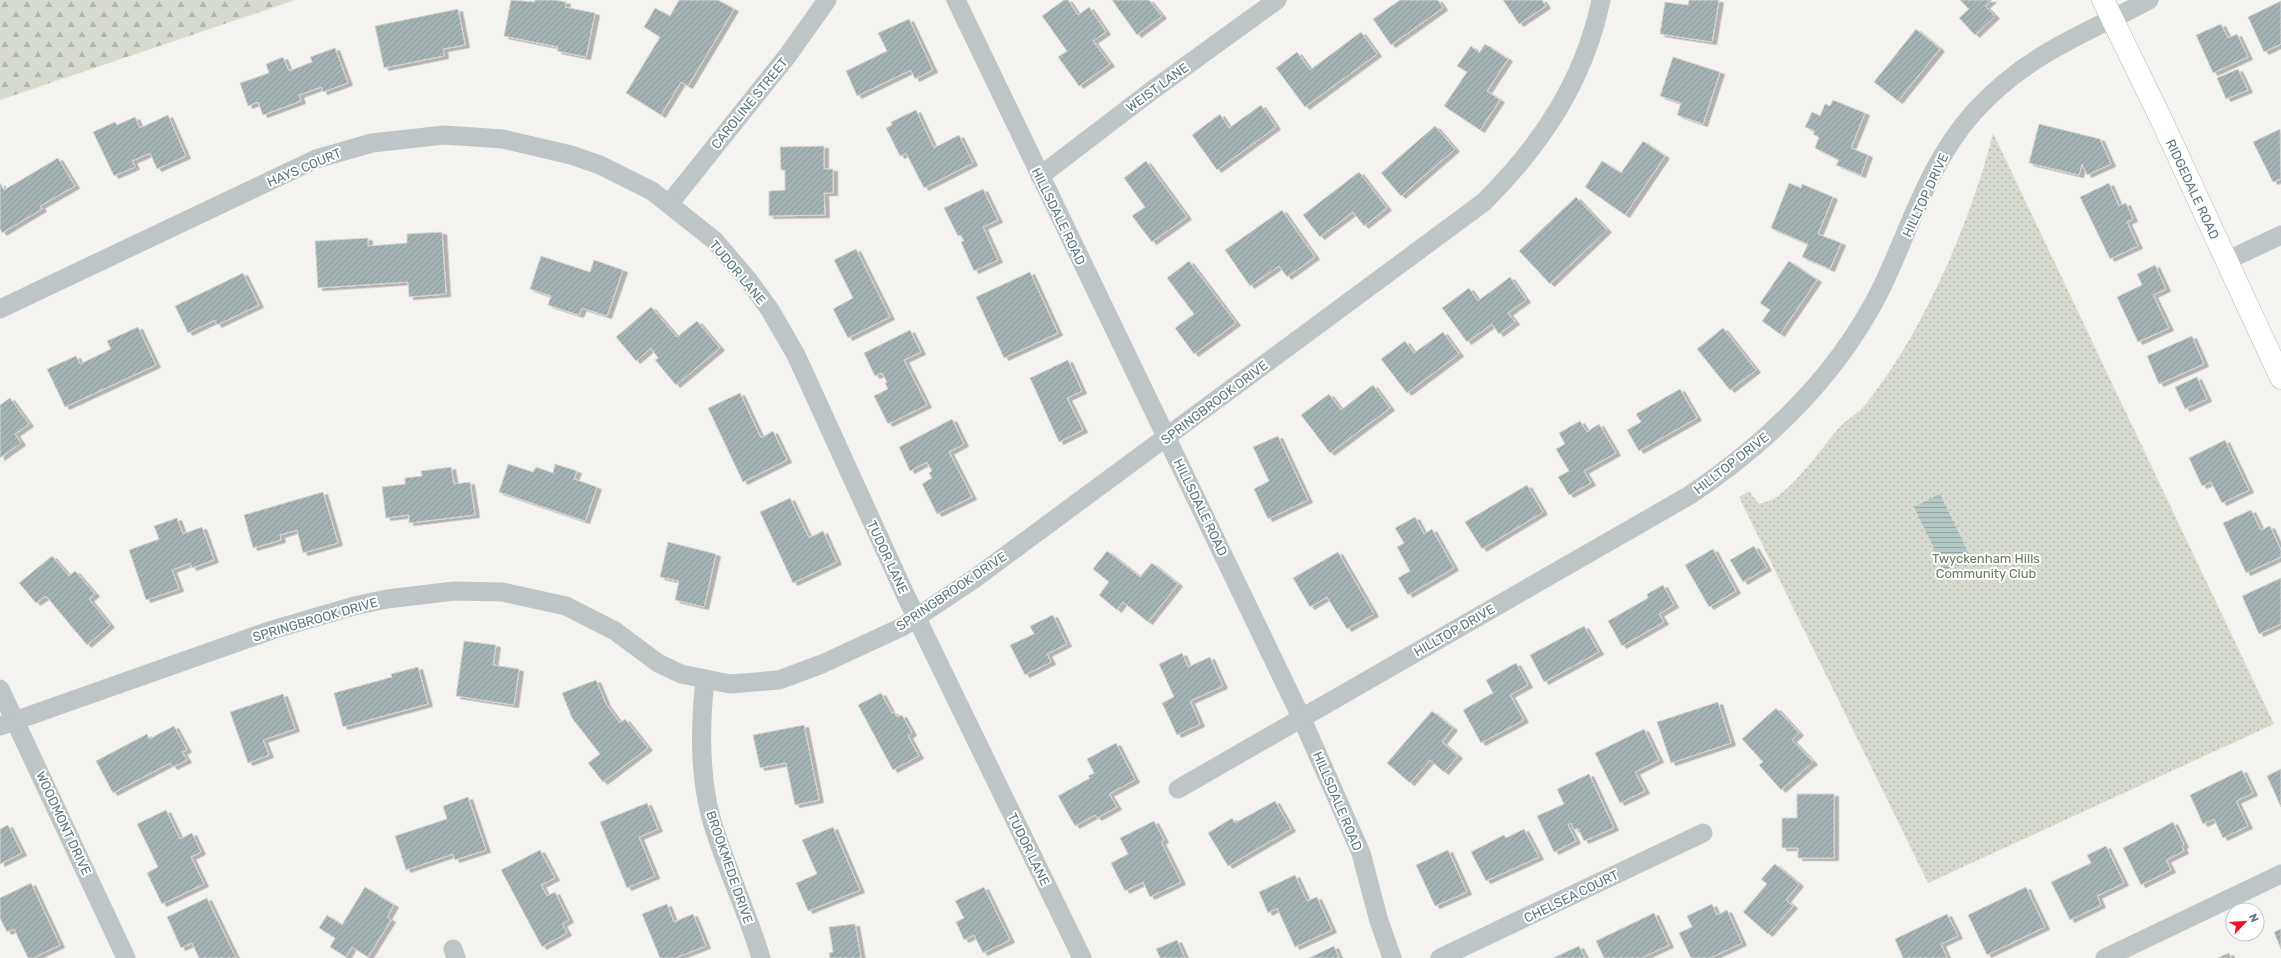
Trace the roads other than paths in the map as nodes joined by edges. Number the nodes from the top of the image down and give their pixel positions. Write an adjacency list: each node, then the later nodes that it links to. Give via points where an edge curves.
1 (827, 0): 9 (street, CAROLINE STREET, via 788,55)
2 (956, 0): 8 (street, HILLSDALE ROAD)
3 (1277, 0): 8 (street, WEIST LANE)
4 (1601, 0): 14 (street, SPRINGBROOK DRIVE, via 1577,74 1559,110 1537,143 1510,176 1484,202 1442,235)
5 (2103, 0): 7 (street, RIDGEDALE ROAD)
6 (2149, 0): 7 (street, HILLTOP DRIVE)
7 (2112, 19): 11 (street, RIDGEDALE ROAD); 18 (street, HILLTOP DRIVE, via 2083,31 2025,65 1999,86 1973,113 1950,142 1932,173 1898,252 1858,330 1814,389 1755,447 1690,495)
8 (1040, 176): 14 (street, HILLSDALE ROAD)
9 (669, 204): 12 (street, HAYS COURT, via 638,183 600,165 544,147 472,135 379,141 316,159); 15 (street, TUDOR LANE, via 714,240 770,310 796,355)
10 (2281, 235): 11 (street)
11 (2226, 261): 13 (street, RIDGEDALE ROAD)
12 (0, 309)
13 (2281, 378)
14 (1167, 437): 15 (street, SPRINGBROOK DRIVE); 18 (street, HILLSDALE ROAD)
15 (917, 618): 16 (street, SPRINGBROOK DRIVE, via 822,664 778,680 730,684); 25 (street, TUDOR LANE)
16 (705, 680): 19 (street, SPRINGBROOK DRIVE, via 682,674 658,663 614,631 566,606 502,592 454,591 387,599 354,606 272,630); 24 (street, BROOKMEDE DRIVE, via 700,746 711,818)
17 (0, 689): 19 (street, WOODMONT DRIVE)
18 (1302, 719): 20 (street, HILLTOP DRIVE); 26 (street, HILLSDALE ROAD, via 1361,853)
19 (8, 724): 23 (street, WOODMONT DRIVE)
20 (1178, 789)
21 (1703, 833): 27 (street, CHELSEA COURT)
22 (2281, 874): 28 (street)
23 (126, 958)
24 (761, 958)
25 (1082, 958)
26 (1392, 958)
27 (1440, 958)
28 (2105, 958)

